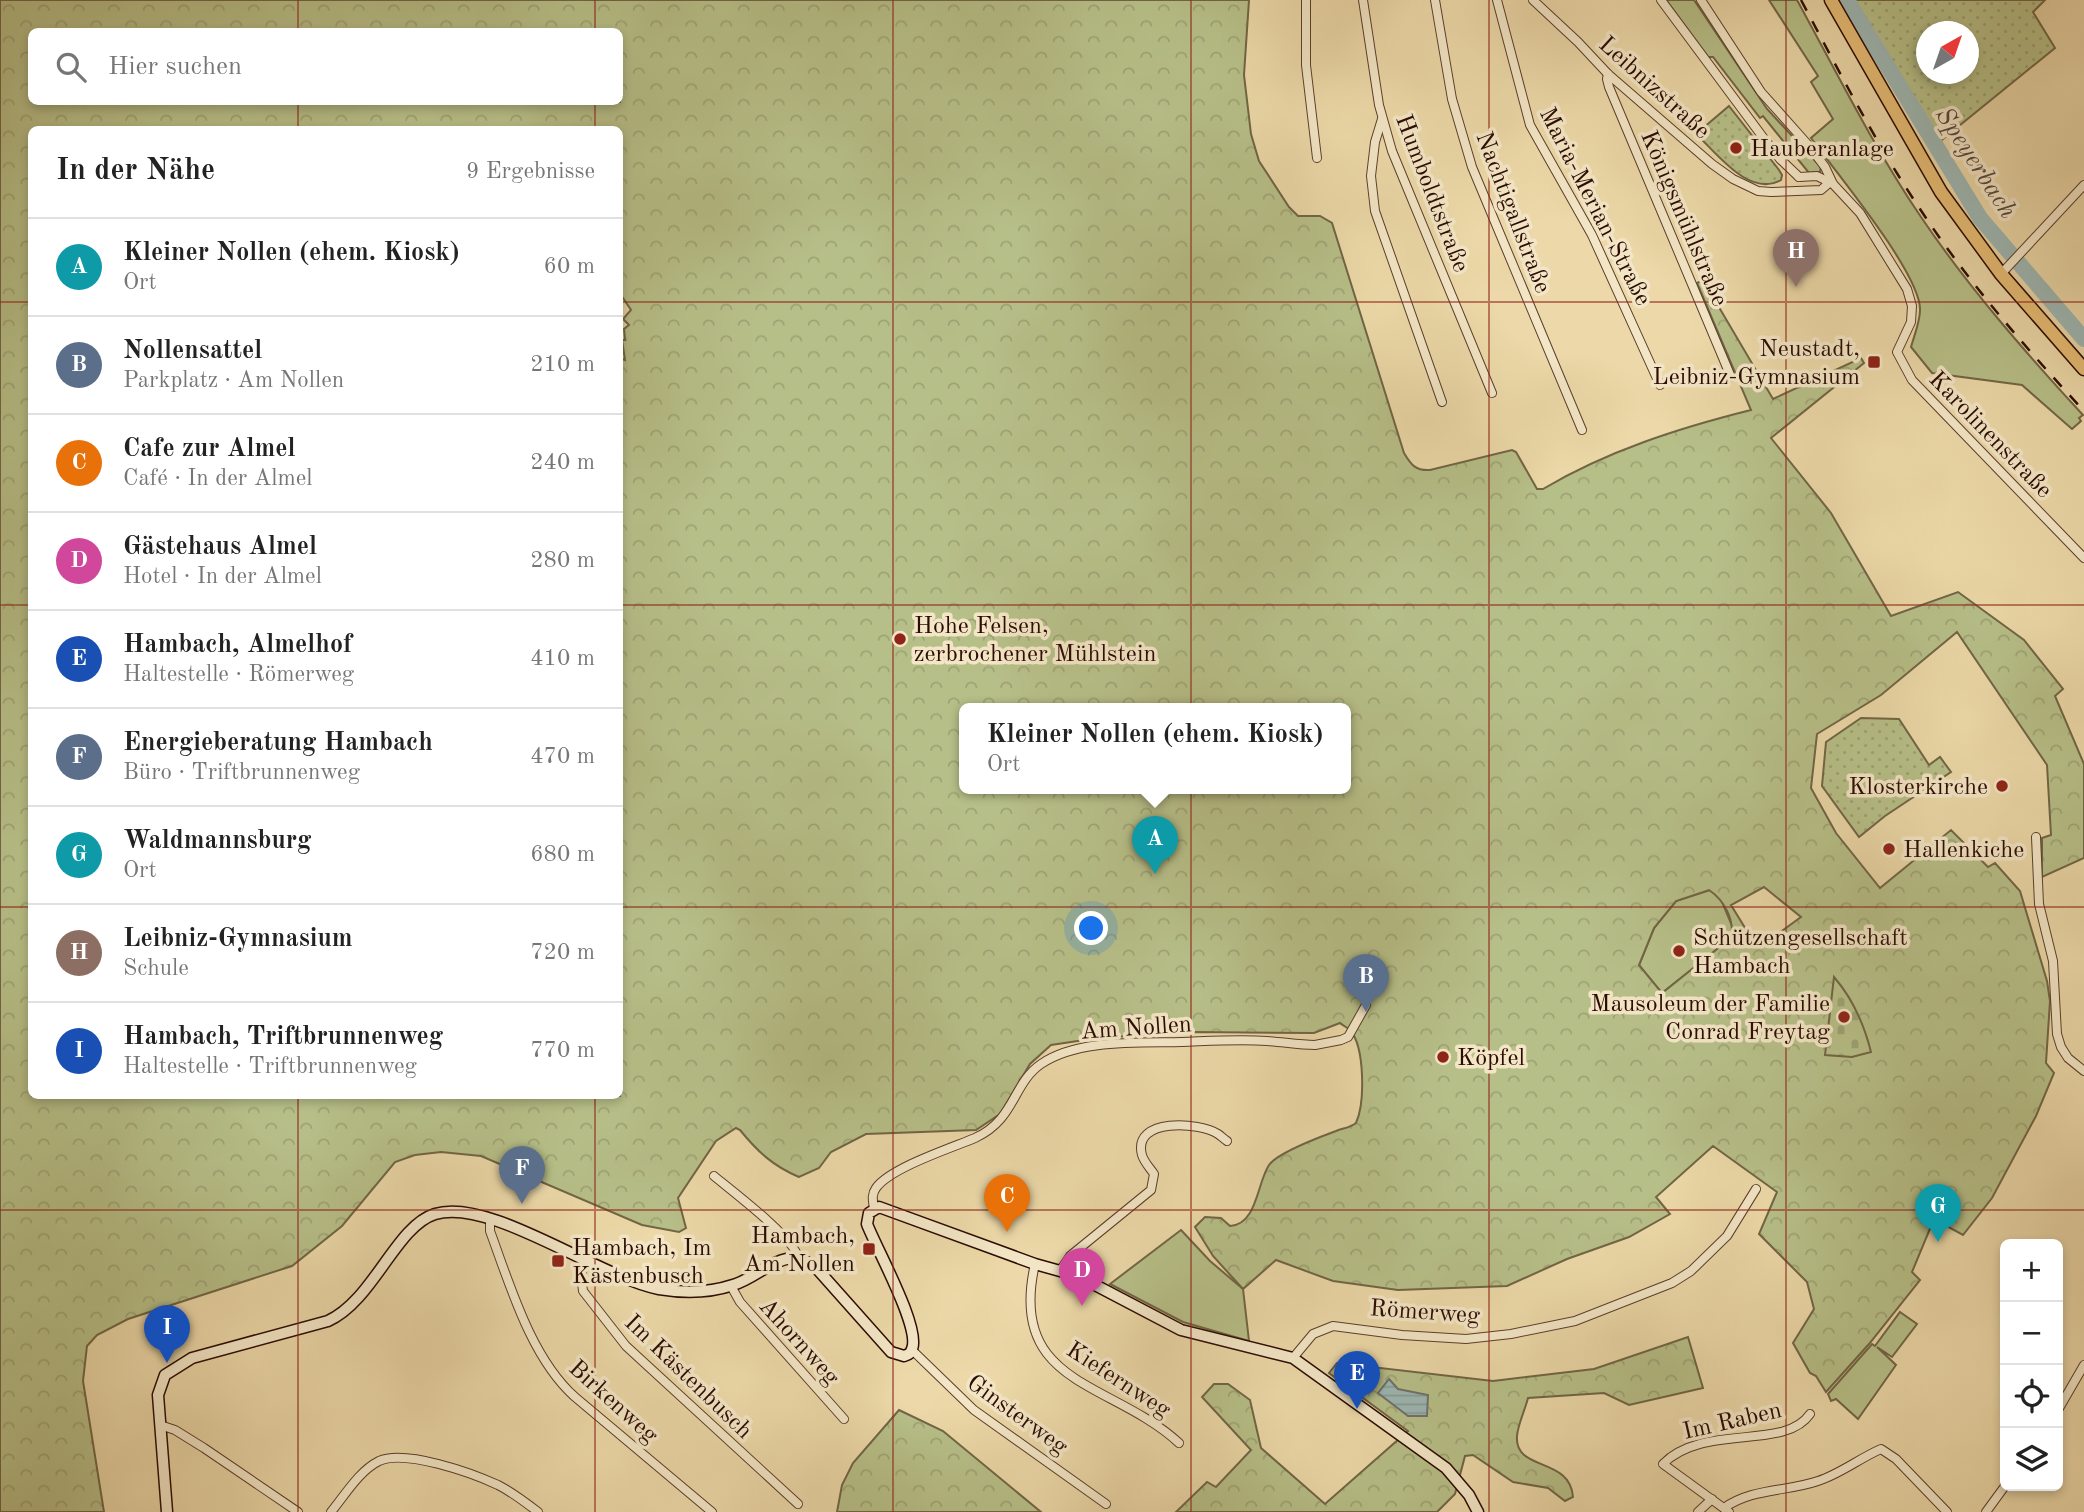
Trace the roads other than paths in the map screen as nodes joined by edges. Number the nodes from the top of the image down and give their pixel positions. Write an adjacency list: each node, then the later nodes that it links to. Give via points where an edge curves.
1 (1306, 0): 11 (street, via 1306,65)
2 (1363, 0): 10 (street, Humboldtstraße)
3 (1435, 0): 22 (street, Nachtigallstraße, via 1452,99 1472,167)
4 (1497, 0): 19 (street, Maria-Merian-Straße, via 1530,125 1592,235)
5 (1533, 0): 9 (street, Leibnizstraße)
6 (1661, 0): 12 (street, via 1762,136)
7 (1700, 0): 13 (street, via 1761,92 1817,155)
8 (1831, 0): 16 (main road, via 1941,192)
9 (1608, 74): 15 (street, Leibnizstraße, via 1739,183 1758,191); 18 (street, Königsmühlstraße, via 1609,86)
10 (1382, 119): 20 (street, Humboldtstraße); 21 (street, via 1371,167 1375,211)
11 (1317, 158)
12 (1799, 177): 13 (street, via 1817,176); 15 (street)
13 (1831, 183): 15 (street, Leibnizstraße, via 1821,190); 23 (street, Karolinenstraße, via 1860,213 1906,289 1911,323 1898,352 1912,380)
14 (2084, 185): 16 (street)
15 (1801, 190)
16 (2001, 274): 17 (main road)
17 (2084, 369)
18 (1731, 377)
19 (1660, 385)
20 (1492, 393)
21 (1442, 402)
22 (1582, 430)
23 (2084, 558)
24 (2036, 837): 26 (street, via 2039,904 2053,961 2057,1034 2068,1058)
25 (1366, 1005): 30 (street, Am Nollen, via 1348,1037 1325,1044 1245,1040 1065,1052 1030,1074 1006,1113 989,1130 881,1182 873,1194)
26 (2084, 1071)
27 (1227, 1141): 35 (street, via 1199,1127 1152,1130 1142,1147 1154,1174 1151,1190 1070,1256)
28 (714, 1176): 32 (street, via 785,1237)
29 (1756, 1189): 38 (street, Römerweg, via 1727,1236 1691,1271 1583,1318 1466,1339 1333,1326 1313,1334)
30 (874, 1209): 34 (street, via 894,1211); 37 (street, via 867,1224 907,1316)
31 (490, 1218): 33 (street); 43 (street, via 460,1212 428,1216 339,1316 182,1363 165,1376 160,1388); 54 (street, Birkenweg, via 522,1315 555,1377)
32 (798, 1257): 36 (street); 37 (street, via 818,1270 891,1352 902,1356)
33 (585, 1260): 36 (street, via 662,1289 696,1292); 47 (street, Im Kästenbusch, via 583,1291 626,1346)
34 (1035, 1264): 35 (street); 44 (street, Kiefernweg, via 1029,1311 1045,1353 1076,1380 1154,1422)
35 (1060, 1271): 38 (street, via 1181,1330)
36 (730, 1286): 42 (street, Ahornweg)
37 (912, 1350): 48 (street, Ginsterweg, via 974,1410)
38 (1293, 1358): 55 (street, via 1446,1468)
39 (2084, 1365): 40 (street)
40 (2063, 1401)
41 (1810, 1414): 46 (street, Im Raben, via 1803,1422 1780,1431 1685,1448 1663,1464)
42 (844, 1419)
43 (163, 1426): 50 (street); 51 (street)
44 (1179, 1443)
45 (2002, 1491): 58 (street)
46 (1712, 1499): 49 (street); 56 (street)
47 (798, 1504)
48 (1106, 1504)
49 (1727, 1510): 57 (street, via 1751,1494 1824,1479 1881,1449)
50 (167, 1512)
51 (298, 1512)
52 (331, 1512): 53 (street, via 368,1469 401,1456 485,1480)
53 (538, 1512)
54 (712, 1512)
55 (1478, 1512)
56 (1698, 1512)
57 (1947, 1512)
58 (1986, 1512)

